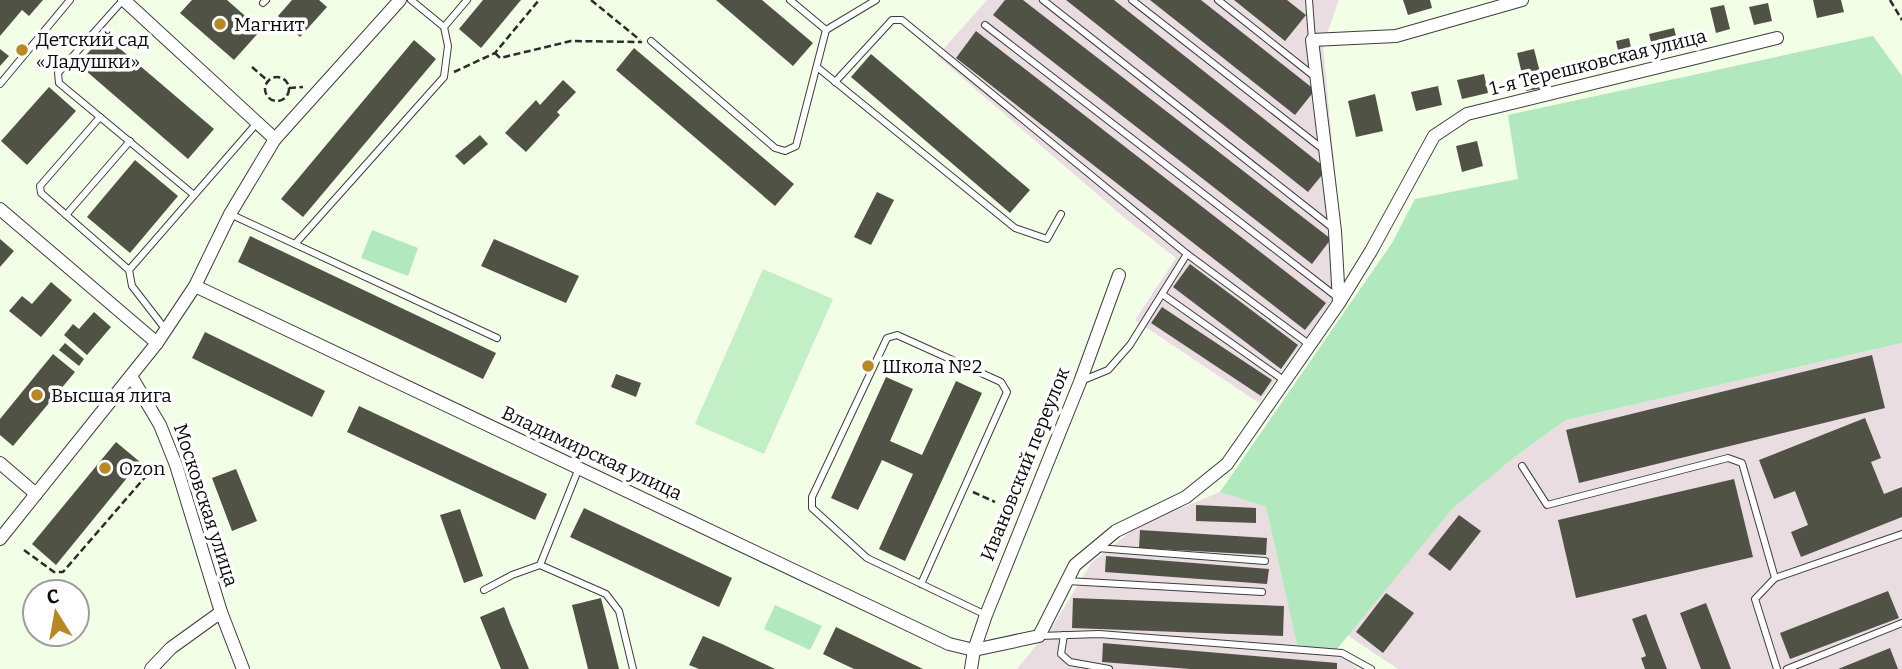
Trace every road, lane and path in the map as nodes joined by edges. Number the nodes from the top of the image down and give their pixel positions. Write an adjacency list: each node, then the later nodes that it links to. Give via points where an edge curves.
1 (70, 0): 31 (lane)
2 (123, 0): 34 (lane, via 58,73 60,83); 35 (street)
3 (400, 0): 36 (street)
4 (411, 0): 18 (lane)
5 (467, 0): 18 (lane)
6 (539, 0): 24 (path)
7 (591, 0): 22 (path)
8 (790, 0): 19 (lane)
9 (876, 0): 19 (lane)
10 (1043, 0): 44 (lane)
11 (1132, 0): 38 (lane)
12 (1218, 0): 28 (lane)
13 (1522, 0): 21 (street, via 1396,36)
14 (1890, 0): 16 (path)
15 (1307, 1): 21 (lane)
16 (1902, 20)
17 (985, 25): 51 (lane)
18 (444, 27): 27 (lane, via 448,46)
19 (826, 30): 26 (lane)
20 (1777, 38): 51 (street, 1-я Терешковская улица, via 1467,114 1434,136)
21 (1311, 40): 28 (street)
22 (642, 41): 23 (path); 24 (path, via 571,41 500,58)
23 (651, 41): 26 (lane, via 775,148 785,151 796,146)
24 (495, 53): 27 (path)
25 (252, 66): 29 (path)
26 (817, 67): 30 (lane)
27 (444, 77): 45 (lane)
28 (1316, 78): 38 (street)
29 (268, 81): 33 (path, via 280,77); 33 (path, via 265,93 276,102 286,98)
30 (835, 82): 42 (lane, via 1015,228 1047,239); 46 (lane, via 892,20 902,20)
31 (0, 84)
32 (312, 87): 33 (path)
33 (289, 88)
34 (100, 117): 37 (lane); 43 (lane, via 40,186 41,193)
35 (257, 122): 36 (street); 39 (lane)
36 (275, 139): 41 (street)
37 (130, 141): 39 (lane); 43 (lane)
38 (1325, 151): 44 (street)
39 (194, 195): 47 (lane)
40 (0, 209): 54 (street)
41 (230, 214): 45 (lane); 49 (street)
42 (1061, 214)
43 (66, 215): 47 (lane)
44 (1335, 231): 51 (street)
45 (295, 244): 53 (lane)
46 (1187, 254): 50 (lane); 55 (lane)
47 (129, 270): 52 (lane, via 132,286)
48 (1119, 275): 57 (street, Ивановский переулок)
49 (195, 286): 52 (street); 62 (street, Владимирская улица)
50 (1162, 294): 57 (lane, via 1130,345 1108,369); 58 (lane)
51 (1339, 299): 55 (street)
52 (166, 330): 54 (street)
53 (497, 338)
54 (157, 342): 56 (street)
55 (1310, 345): 58 (street)
56 (131, 376): 60 (street, Московская улица, via 160,425); 64 (street)
57 (1080, 382): 78 (street, Ивановский переулок)
58 (1284, 382): 68 (street, via 1227,464 1186,497 1116,531)
59 (0, 463): 64 (street)
60 (176, 465): 69 (path, via 146,476 63,572 54,572); 77 (street, Московская улица)
61 (1522, 466): 72 (lane, via 1547,505 1728,458 1742,463)
62 (579, 468): 71 (lane); 82 (street, Владимирская улица, via 949,644)
63 (964, 488): 65 (path); 74 (lane); 74 (lane, via 1007,392 1001,382 897,335 887,338 812,497 812,508 867,558)
64 (36, 494): 67 (street)
65 (995, 502)
66 (1902, 534): 72 (lane)
67 (0, 540)
68 (1096, 548): 70 (lane); 73 (street, via 1075,565)
69 (24, 550)
70 (1265, 561)
71 (540, 565): 75 (lane); 87 (lane, via 606,594 620,611)
72 (1775, 578): 90 (lane, via 1755,599)
73 (1067, 581): 76 (lane); 81 (street)
74 (921, 584): 78 (lane)
75 (484, 590)
76 (1262, 592)
77 (221, 612): 85 (street, Московская улица, via 171,648); 86 (street, Московская улица)
78 (986, 615): 82 (street, Ивановский переулок)
79 (1902, 624): 91 (lane)
80 (1064, 635): 81 (lane); 83 (lane, via 1061,654); 84 (lane, via 1342,653)
81 (1039, 636): 82 (street)
82 (974, 650): 88 (street, Ивановский переулок)
83 (1085, 667): 89 (lane)
84 (1367, 668)
85 (151, 669)
86 (243, 669)
87 (633, 669)
88 (971, 669)
89 (1109, 669)
90 (1777, 669)
91 (1787, 669)

